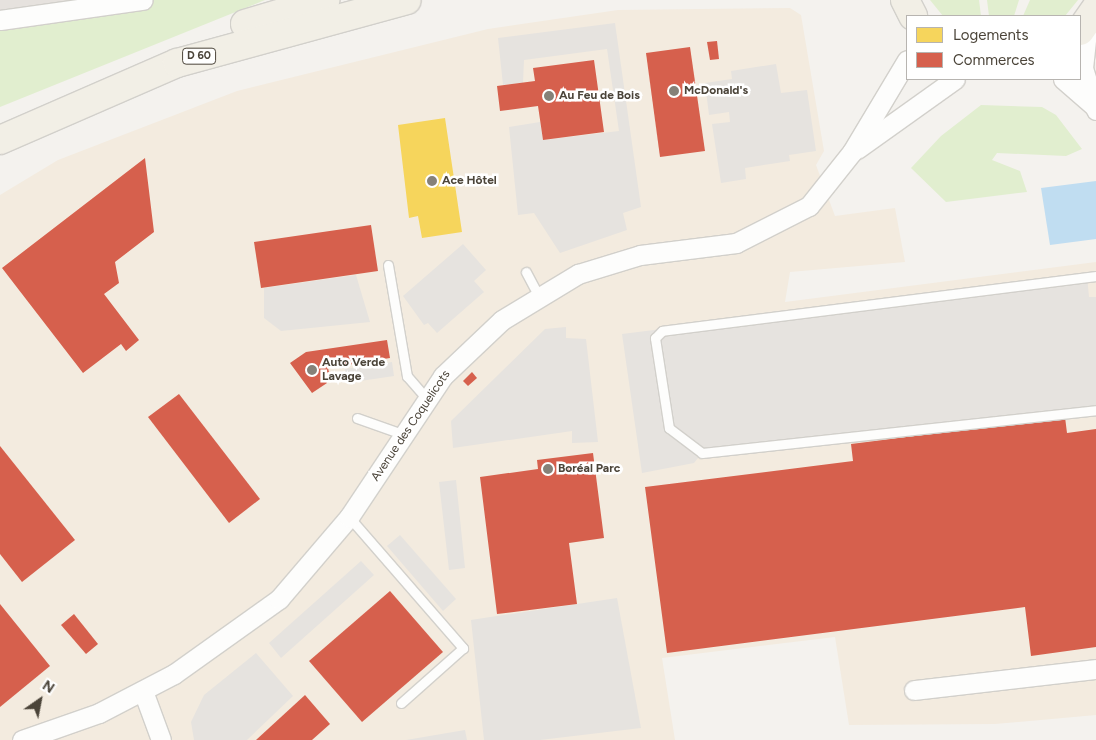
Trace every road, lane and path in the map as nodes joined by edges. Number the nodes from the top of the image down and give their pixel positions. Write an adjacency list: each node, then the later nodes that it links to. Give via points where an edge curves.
1 (142, 0): 6 (street)
2 (325, 0): 12 (main road, D 60, via 124,67)
3 (407, 0): 13 (main road, D 60, via 177,63)
4 (905, 0): 5 (main road)
5 (912, 15)
6 (0, 20)
7 (1088, 20): 11 (street, via 1083,68)
8 (906, 62): 14 (street, Avenue des Coquelicots)
9 (954, 80): 14 (street, Avenue des Coquelicots)
10 (1064, 80): 11 (street)
11 (1094, 108)
12 (0, 122)
13 (0, 140)
14 (852, 152): 18 (street, Avenue des Coquelicots, via 809,206 759,234 718,246 640,255 578,274)
15 (388, 265): 19 (lane, via 406,376)
16 (526, 272): 18 (lane)
17 (1091, 276): 20 (lane, via 662,331 655,338 669,428 702,453)
18 (539, 296): 19 (street, Avenue des Coquelicots, via 470,347)
19 (427, 399): 22 (street, Avenue des Coquelicots)
20 (1096, 410)
21 (357, 418): 22 (lane)
22 (405, 435): 23 (street, Avenue des Coquelicots)
23 (349, 517): 26 (street, Avenue des Coquelicots, via 279,599 206,654); 27 (lane, via 463,648)
24 (1096, 669): 25 (street)
25 (914, 690)
26 (143, 691): 28 (street, Avenue des Coquelicots); 29 (street)
27 (401, 703)
28 (22, 740)
29 (161, 740)

